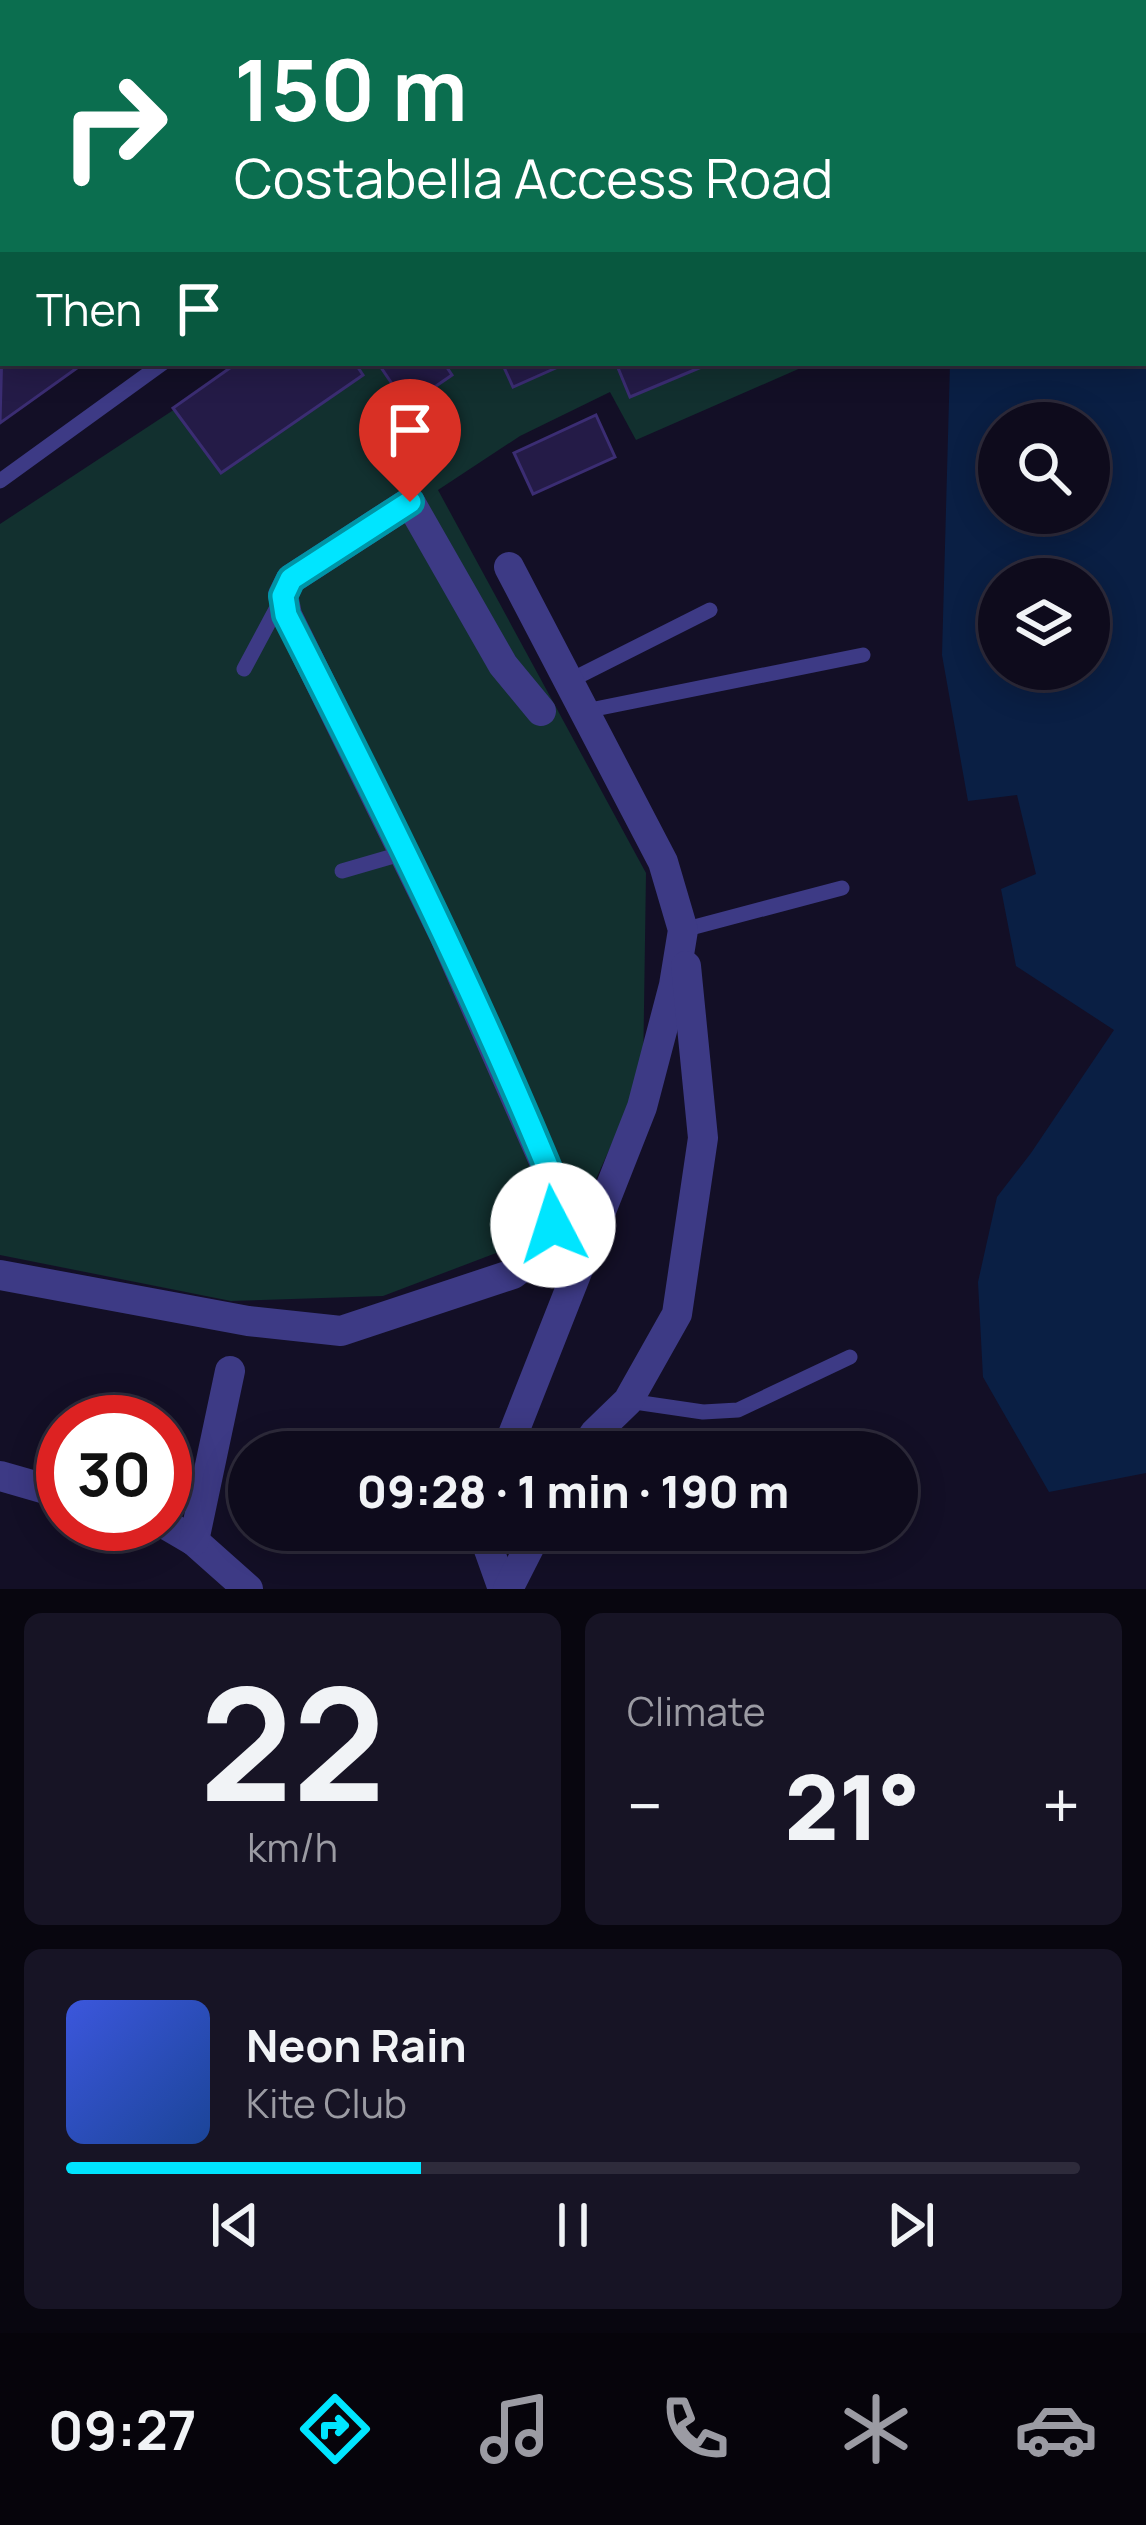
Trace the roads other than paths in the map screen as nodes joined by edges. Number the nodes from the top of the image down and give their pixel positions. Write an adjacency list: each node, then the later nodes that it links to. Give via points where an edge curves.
1 (159, 366): 2 (lane)
2 (0, 481)
3 (509, 567): 8 (street)
4 (283, 596): 7 (lane); 9 (street, via 291,579 410,502 503,665); 11 (street)
5 (710, 610): 8 (lane)
6 (863, 655): 10 (lane)
7 (244, 669)
8 (569, 681): 10 (street)
9 (541, 711)
10 (585, 711): 14 (street, via 663,862)
11 (404, 853): 12 (lane); 15 (street, via 561,1200 545,1250 513,1274 341,1331 248,1322)
12 (342, 871)
13 (842, 888): 14 (lane)
14 (683, 930): 18 (street, via 703,1138 677,1314); 19 (street, via 642,1107)
15 (0, 1275)
16 (850, 1358): 18 (lane, via 738,1410)
17 (230, 1371): 23 (street)
18 (628, 1401): 20 (street)
19 (514, 1431)
20 (601, 1431)
21 (0, 1476): 22 (street)
22 (36, 1486)
23 (194, 1540): 26 (street)
24 (491, 1551): 27 (street)
25 (527, 1551): 27 (street)
26 (248, 1589)
27 (506, 1589)

